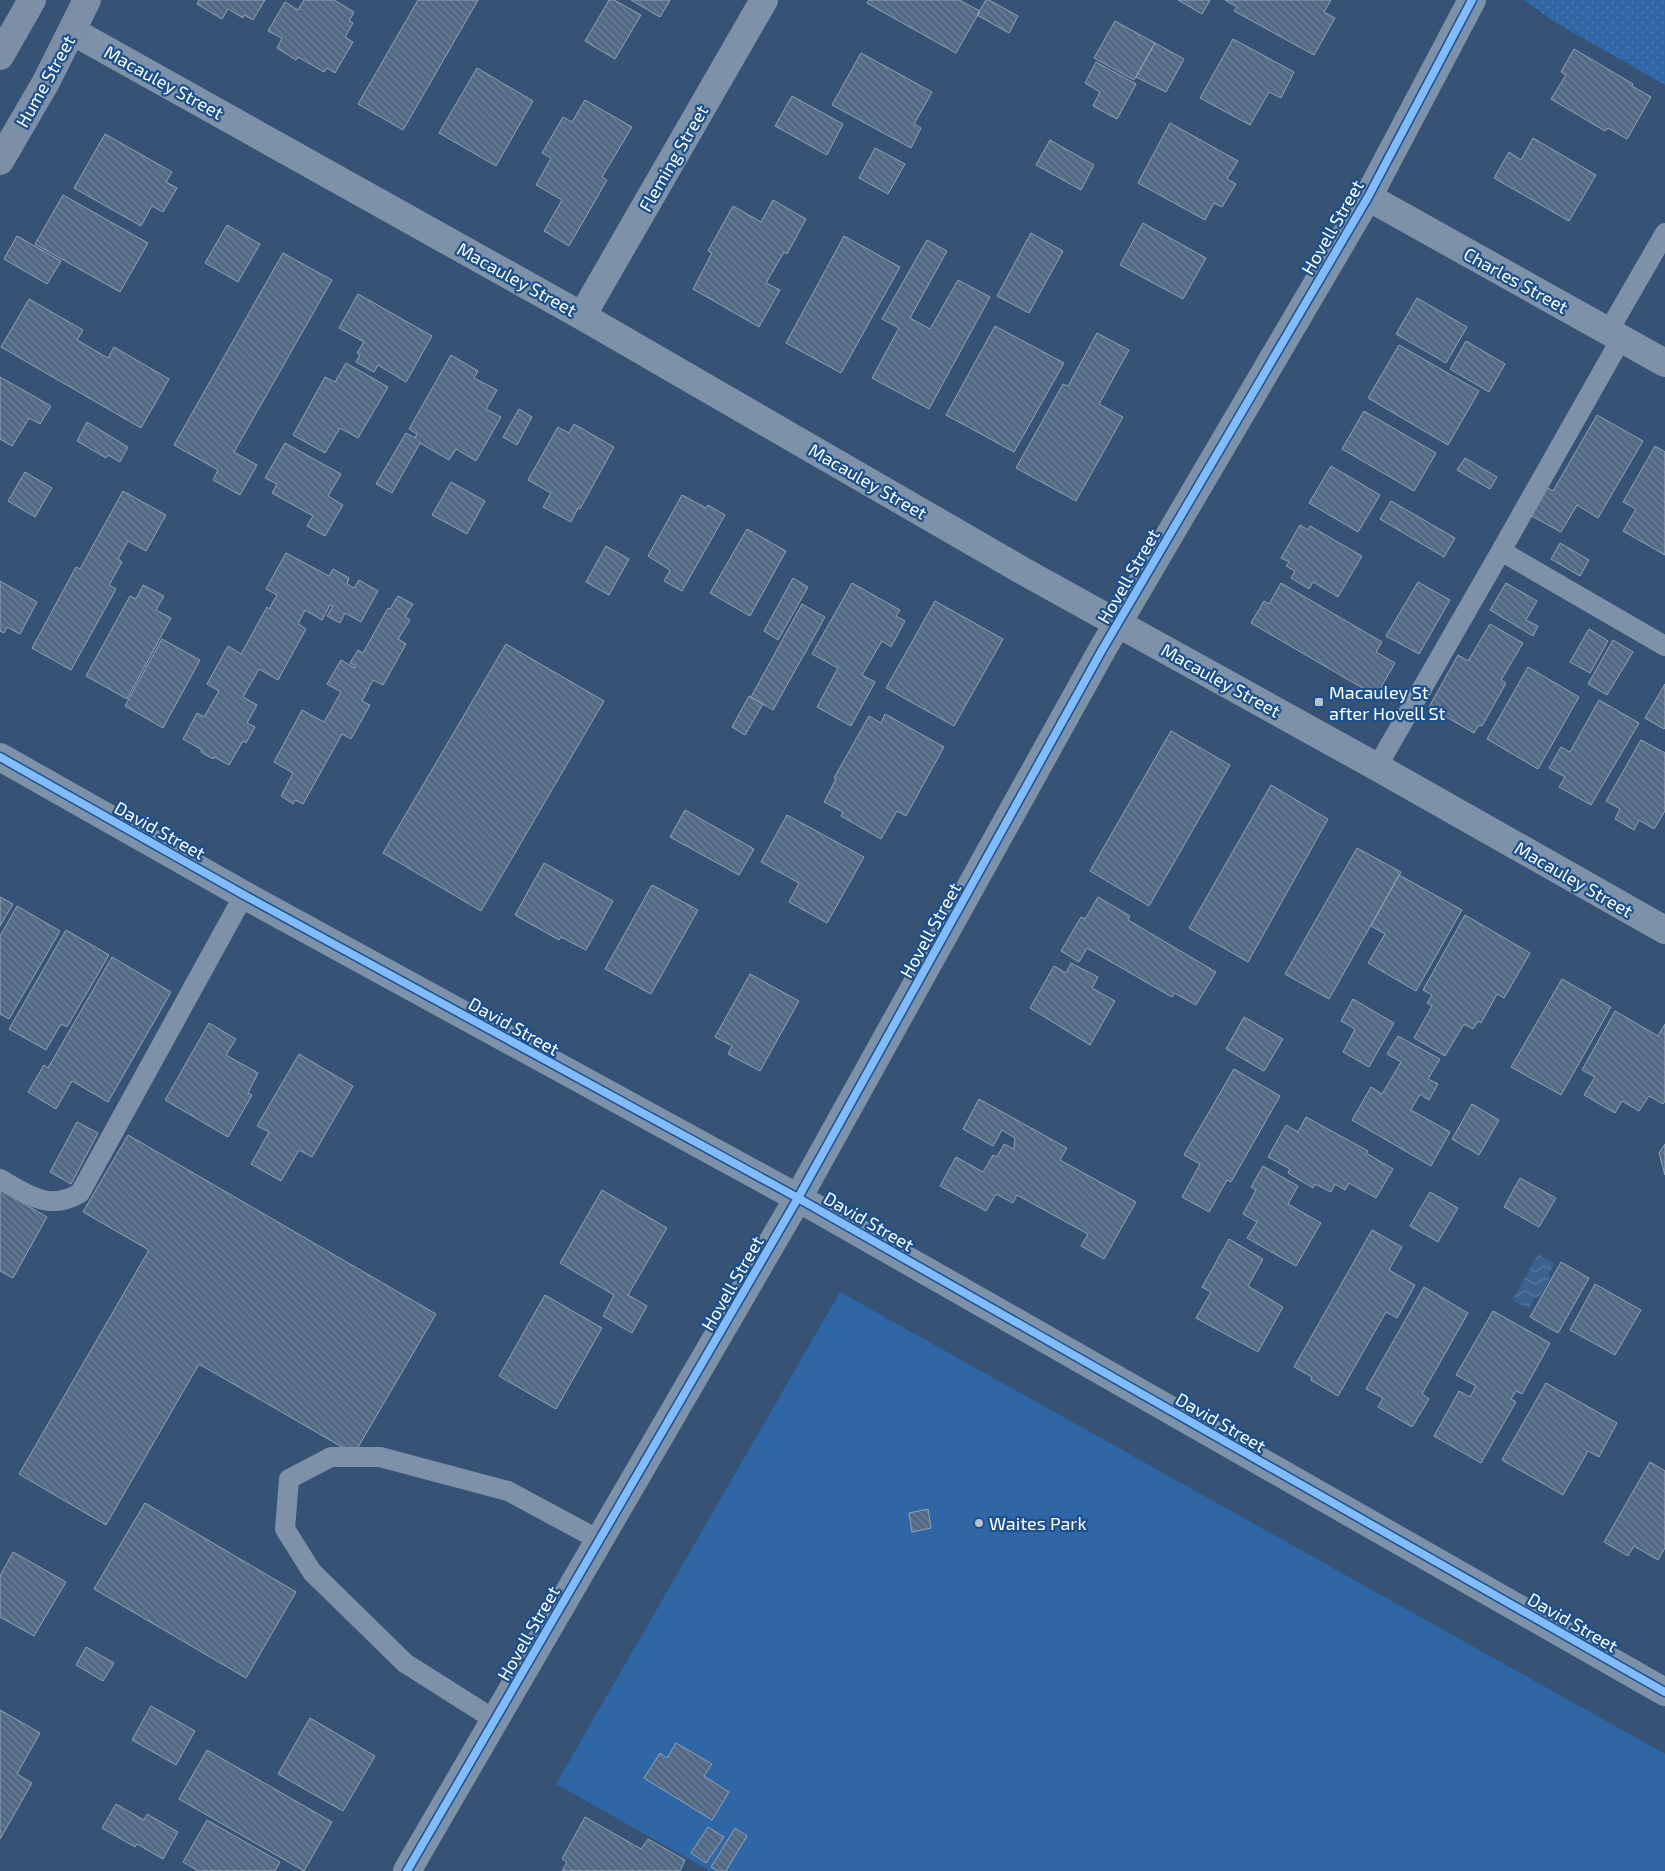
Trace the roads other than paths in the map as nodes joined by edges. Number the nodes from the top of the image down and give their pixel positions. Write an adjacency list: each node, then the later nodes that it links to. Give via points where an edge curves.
1 (87, 0): 5 (main road, Hume Street)
2 (764, 0): 10 (street, Fleming Street)
3 (1472, 0): 8 (street, Hovell Street)
4 (30, 1): 6 (main road)
5 (72, 31): 7 (main road, Hume Street); 10 (street, Macauley Street)
6 (0, 56)
7 (0, 161)
8 (1368, 197): 11 (street, Charles Street); 14 (street, Hovell Street)
9 (1665, 233): 11 (lane)
10 (582, 316): 14 (street, Macauley Street)
11 (1615, 335): 12 (street, Charles Street); 13 (lane)
12 (1665, 363)
13 (1501, 551): 15 (lane); 17 (lane)
14 (1117, 623): 17 (street, Macauley Street); 21 (street, Hovell Street)
15 (1665, 646)
16 (0, 757): 18 (street, David Street)
17 (1377, 767): 19 (street, Macauley Street)
18 (244, 895): 20 (lane, via 80,1193 58,1202 44,1201); 21 (street, David Street)
19 (1665, 930)
20 (0, 1179)
21 (798, 1198): 22 (street, Hovell Street); 23 (street, David Street)
22 (599, 1540): 24 (street, Hovell Street); 24 (lane, via 508,1491 380,1457 331,1457 289,1479 285,1529 312,1572 405,1662)
23 (1665, 1692)
24 (495, 1720): 25 (street, Hovell Street)
25 (407, 1871)

